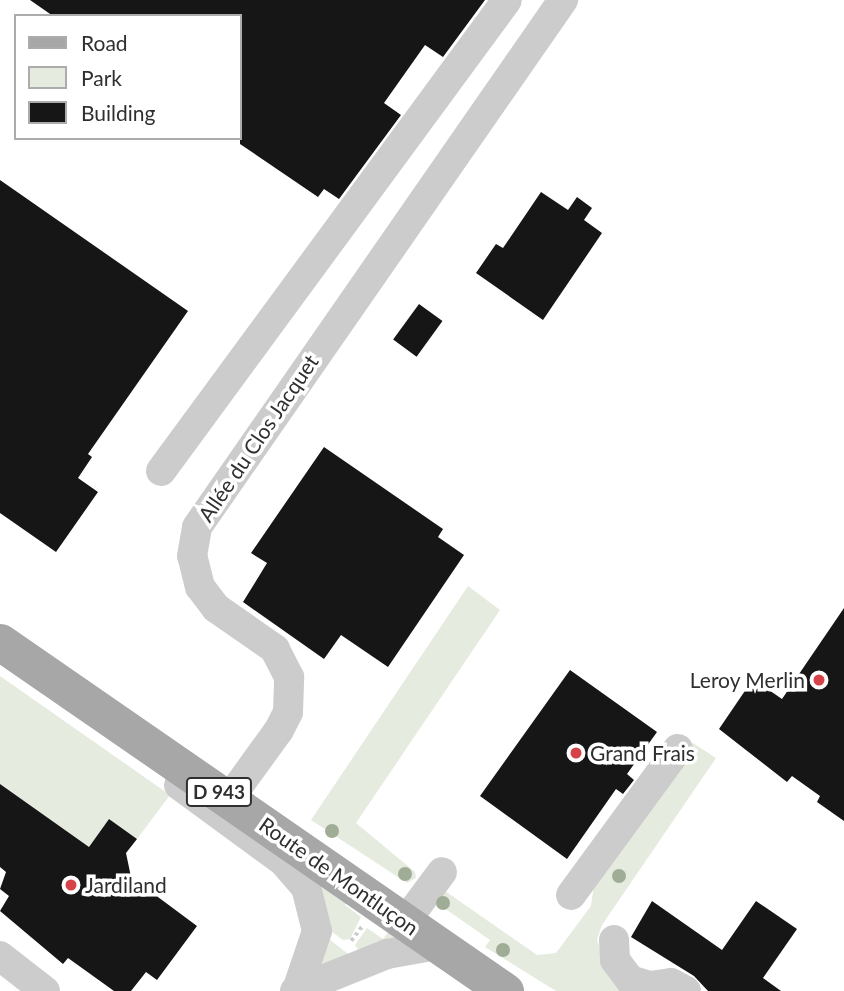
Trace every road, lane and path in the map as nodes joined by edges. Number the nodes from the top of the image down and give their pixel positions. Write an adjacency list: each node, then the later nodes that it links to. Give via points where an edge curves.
1 (507, 0): 3 (street)
2 (563, 0): 7 (street, Allée du Clos Jacquet, via 197,527 192,556 200,587 216,608 275,649 289,677 288,712)
3 (161, 471)
4 (0, 642): 6 (main road, Route de Montluçon / D 943)
5 (678, 749): 9 (street)
6 (165, 754): 7 (main road, Route de Montluçon / D 943); 18 (street, via 181,789 283,861 306,887 317,931)
7 (229, 799): 11 (main road, Route de Montluçon / D 943)
8 (442, 872): 11 (street)
9 (571, 895)
10 (369, 917): 14 (path)
11 (405, 922): 13 (main road, Route de Montluçon / D 943)
12 (614, 940): 20 (street, via 615,960 630,980 650,986 671,983)
13 (436, 944): 16 (main road, Route de Montluçon / D 943); 18 (street, via 387,954)
14 (346, 948)
15 (0, 956): 17 (street)
16 (479, 980): 19 (main road, Route de Montluçon / D 943)
17 (45, 991)
18 (296, 991)
19 (505, 991)
20 (686, 991)

